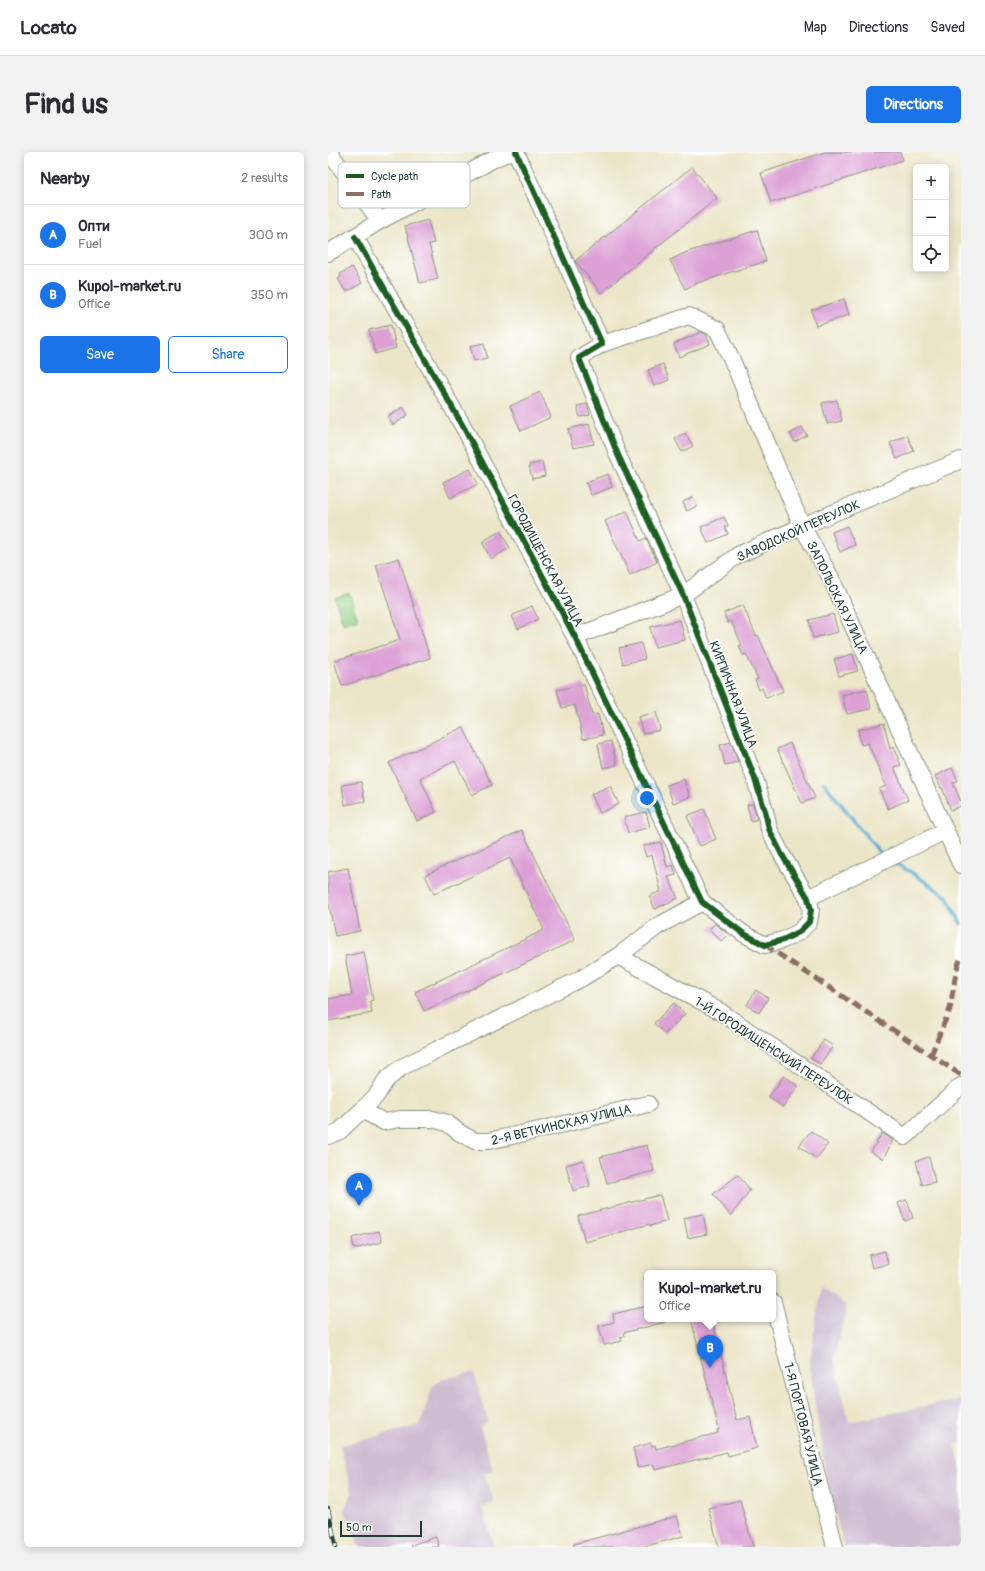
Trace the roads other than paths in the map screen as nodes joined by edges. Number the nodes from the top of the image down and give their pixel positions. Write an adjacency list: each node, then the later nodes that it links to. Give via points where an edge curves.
1 (329, 152): 5 (street)
2 (509, 152): 4 (street)
3 (516, 152): 12 (street)
4 (490, 155): 6 (street)
5 (338, 164)
6 (470, 167)
7 (370, 208): 9 (street)
8 (403, 208): 9 (street)
9 (380, 222): 10 (street)
10 (355, 237): 11 (street); 16 (street, ГОРОДИЩЕНСКАЯ УЛИЦА, via 464,428)
11 (328, 253)
12 (602, 344): 14 (street, ЗАПОЛЬСКАЯ УЛИЦА, via 689,316 717,329); 15 (street, КИРПИЧНАЯ УЛИЦА, via 579,358 618,456)
13 (961, 460): 14 (street, ЗАВОДСКОЙ ПЕРЕУЛОК)
14 (802, 526): 15 (street, ЗАВОДСКОЙ ПЕРЕУЛОК, via 738,555); 17 (street, ЗАПОЛЬСКАЯ УЛИЦА, via 831,578)
15 (683, 595): 16 (street, ЗАВОДСКОЙ ПЕРЕУЛОК); 19 (street, КИРПИЧНАЯ УЛИЦА, via 754,776 770,830)
16 (575, 637): 20 (street, ГОРОДИЩЕНСКАЯ УЛИЦА)
17 (945, 831): 18 (street, ЗАПОЛЬСКАЯ УЛИЦА); 19 (street)
18 (961, 865)
19 (808, 898): 20 (street, КИРПИЧНАЯ УЛИЦА, via 811,910 809,922 799,932 765,945 744,934)
20 (702, 902): 21 (street, via 658,926)
21 (618, 956): 22 (street, 1-Й ГОРОДИЩЕНСКИЙ ПЕРЕУЛОК, via 721,1012 905,1137); 24 (street, via 582,978 402,1067 386,1080 376,1096)
22 (961, 1086)
23 (648, 1104): 24 (street, 2-Я ВЕТКИНСКАЯ УЛИЦА, via 488,1141 475,1141 447,1123 433,1119 400,1119 384,1122)
24 (362, 1110): 25 (street, via 340,1131)
25 (328, 1136)
26 (776, 1314): 27 (street, 1-Я ПОРТОВАЯ УЛИЦА)
27 (835, 1547)

